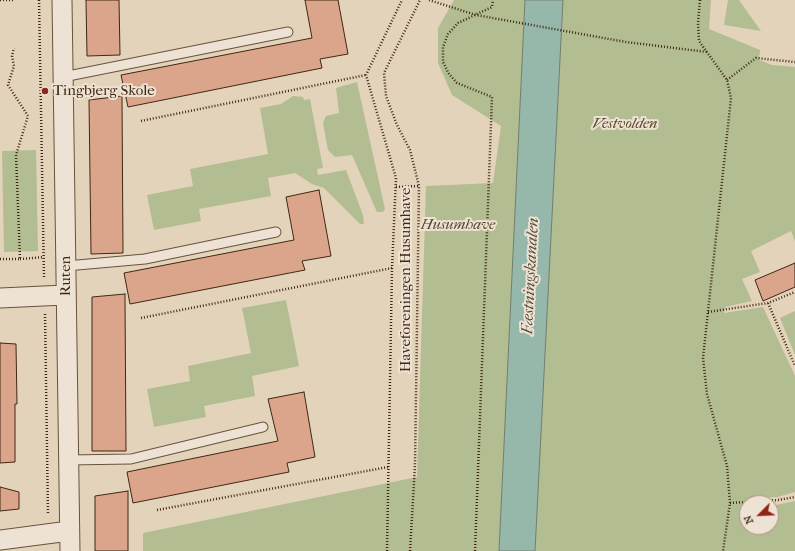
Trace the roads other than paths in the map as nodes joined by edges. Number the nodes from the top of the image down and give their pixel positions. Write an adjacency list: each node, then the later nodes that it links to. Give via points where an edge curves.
1 (62, 0): 3 (street, Ruten)
2 (288, 32): 3 (lane)
3 (63, 77): 5 (street, Ruten)
4 (276, 232): 5 (lane, via 145,259)
5 (66, 266): 6 (street, Ruten)
6 (65, 295): 7 (street); 9 (street, Ruten)
7 (0, 298)
8 (263, 427): 9 (lane, via 132,459)
9 (68, 460): 10 (street, Ruten)
10 (69, 531): 11 (street); 12 (street, Ruten)
11 (0, 540)
12 (70, 551)

